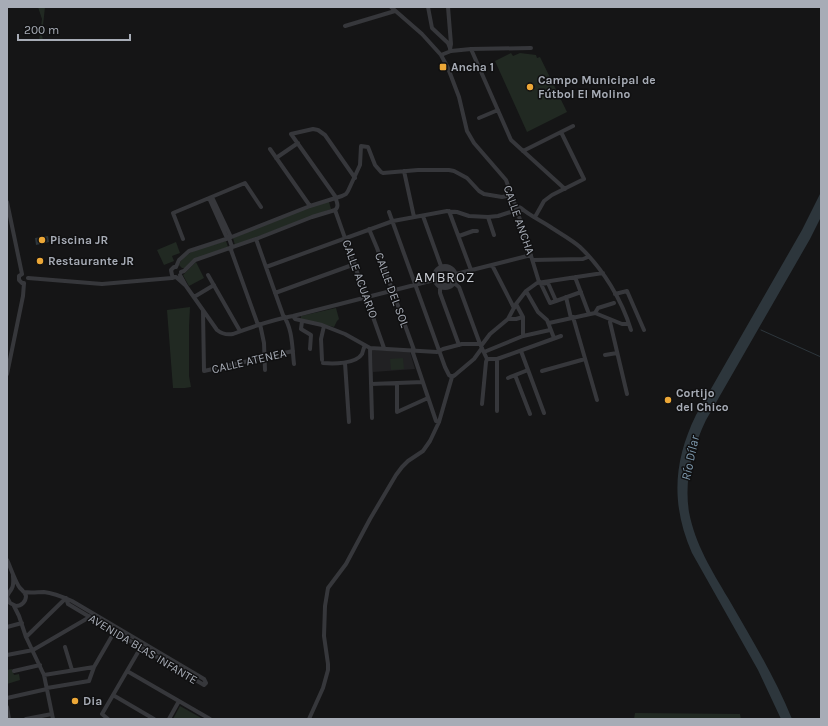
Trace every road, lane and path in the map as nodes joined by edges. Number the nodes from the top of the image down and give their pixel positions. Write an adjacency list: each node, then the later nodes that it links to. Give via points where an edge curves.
1 (392, 7): 4 (street, CALLE ANCHA)
2 (428, 7): 6 (street, via 432,28)
3 (448, 7): 6 (street)
4 (395, 11): 5 (street); 9 (street, CALLE ANCHA, via 422,34)
5 (345, 26)
6 (451, 47): 8 (street); 9 (street)
7 (531, 48): 8 (street)
8 (471, 49): 10 (street)
9 (441, 55): 21 (street, CALLE ANCHA, via 459,98 470,137 506,180)
10 (498, 110): 11 (street); 16 (street, via 511,140)
11 (479, 118)
12 (573, 126): 13 (street)
13 (560, 132): 16 (street); 20 (street, via 584,179)
14 (298, 143): 17 (street); 19 (street, via 291,134 318,130 325,135); 23 (street)
15 (270, 149): 17 (street)
16 (523, 151): 20 (street)
17 (276, 158): 26 (street)
18 (404, 171): 19 (street, via 381,172 375,165 368,147 361,146 360,166); 21 (street, via 454,171 467,178 484,194 502,197); 33 (street)
19 (355, 178): 23 (street, via 346,194)
20 (565, 188): 35 (street, via 544,201)
21 (512, 195): 28 (street, CALLE ANCHA)
22 (210, 197): 27 (street, via 245,183); 41 (street); 43 (street, via 173,213)
23 (336, 198): 24 (street); 29 (street, via 338,206)
24 (330, 200): 26 (street); 29 (street, CALLE ACUARIO)
25 (7, 202): 57 (street)
26 (310, 206): 41 (street)
27 (261, 207)
28 (516, 208): 34 (street, via 498,216); 35 (street); 46 (street, CALLE ANCHA)
29 (334, 210): 42 (street, CALLE ACUARIO); 44 (street)
30 (449, 211): 32 (street); 34 (street); 40 (street)
31 (389, 212): 36 (street)
32 (423, 216): 33 (street); 51 (street)
33 (414, 217): 36 (street)
34 (488, 217): 39 (street)
35 (535, 217): 47 (street, via 579,247)
36 (393, 221): 37 (street); 67 (street)
37 (369, 229): 42 (street); 70 (street, CALLE DEL SOL)
38 (477, 231): 40 (street)
39 (494, 235)
40 (459, 236): 54 (street)
41 (229, 238): 45 (street); 52 (street, via 189,251 179,260)
42 (345, 238): 49 (street, CALLE ACUARIO); 53 (street)
43 (183, 239)
44 (256, 239): 45 (street); 53 (street)
45 (232, 248): 59 (street, via 195,260); 92 (street)
46 (531, 256): 48 (street, CALLE ANCHA); 50 (street)
47 (588, 257): 48 (street); 56 (street)
48 (533, 260): 64 (street, CALLE ANCHA)
49 (355, 264): 73 (street); 76 (street, CALLE ACUARIO)
50 (492, 265): 54 (street); 80 (street)
51 (442, 266): 58 (street, via 450,267); 63 (street, via 435,272)
52 (176, 267): 59 (street, via 180,268); 59 (street, via 171,270)
53 (266, 267): 73 (street)
54 (471, 270): 58 (street)
55 (451, 271): 55 (street, via 453,279 450,283 439,283 436,278 439,271)
56 (602, 273): 61 (street); 74 (street)
57 (22, 274): 62 (street); 65 (street, via 19,280)
58 (456, 274): 66 (street)
59 (177, 275): 62 (street, via 172,278 102,284); 75 (street)
60 (208, 275): 68 (street)
61 (575, 277): 64 (street); 72 (street)
62 (28, 278): 65 (street)
63 (434, 280): 67 (street); 69 (street)
64 (539, 282): 71 (street)
65 (24, 283): 123 (street)
66 (454, 283): 69 (street, via 446,288); 104 (street, via 459,287)
67 (416, 284): 70 (street); 111 (street)
68 (214, 285): 75 (street); 98 (street)
69 (440, 287): 103 (street)
70 (392, 290): 76 (street); 108 (street, CALLE DEL SOL)
71 (526, 291): 80 (street); 91 (street, via 538,312)
72 (580, 292): 77 (street); 83 (street)
73 (275, 293): 86 (street)
74 (615, 294): 93 (street); 97 (street, via 627,291)
75 (194, 297): 81 (street)
76 (366, 297): 84 (street); 106 (street, CALLE ACUARIO)
77 (566, 297): 78 (street); 87 (street)
78 (556, 301): 78 (street, via 550,303 541,284 548,283)
79 (614, 303): 82 (street, via 598,308)
80 (515, 306): 85 (street); 88 (street)
81 (203, 311): 98 (street, via 220,332 229,334); 114 (street, CALLE ATENEA, via 204,371)
82 (595, 313): 83 (street); 89 (street)
83 (589, 314): 87 (street)
84 (293, 316): 86 (street); 90 (street)
85 (523, 317): 88 (street); 99 (street)
86 (285, 318): 92 (street); 110 (street, via 291,334)
87 (572, 318): 91 (street); 117 (street)
88 (508, 319): 104 (street, via 490,334)
89 (611, 320): 93 (street); 112 (street)
90 (302, 321): 94 (street); 107 (street, via 301,329 311,335)
91 (548, 323): 95 (street)
92 (259, 324): 98 (street); 114 (street)
93 (629, 324): 96 (street)
94 (325, 327): 102 (street); 118 (street, via 321,341 323,362)
95 (550, 330): 99 (street); 101 (street)
96 (631, 330)
97 (644, 330)
98 (240, 331)
99 (523, 336): 104 (street)
100 (561, 336): 101 (street)
101 (554, 338): 109 (street)
102 (365, 344): 105 (street); 118 (street, via 362,355)
103 (459, 345): 104 (street); 111 (street)
104 (482, 347): 115 (street); 125 (street, via 474,359)
105 (370, 348): 106 (street); 129 (street)
106 (384, 348): 108 (street)
107 (310, 349)
108 (413, 350): 111 (street); 127 (street, CALLE DEL SOL)
109 (521, 350): 116 (street); 121 (street)
110 (292, 351): 114 (street, CALLE ATENEA); 119 (street)
111 (440, 351): 125 (street)
112 (617, 353): 113 (street); 130 (street)
113 (605, 355)
114 (265, 357): 120 (street)
115 (487, 359): 116 (street); 133 (street)
116 (497, 359): 134 (street)
117 (585, 359): 122 (street); 132 (street)
118 (345, 363): 138 (street)
119 (294, 364)
120 (265, 370)
121 (528, 370): 124 (street); 135 (street)
122 (542, 371)
123 (7, 374)
124 (515, 375): 126 (street); 136 (street)
125 (452, 377): 139 (street)
126 (508, 378)
127 (423, 382): 128 (street); 131 (street, CALLE DEL SOL)
128 (397, 383): 129 (street); 131 (street, via 397,412)
129 (371, 384): 137 (street)
130 (627, 394)
131 (428, 398): 139 (street, CALLE DEL SOL, via 436,421)
132 (597, 400)
133 (482, 404)
134 (497, 411)
135 (544, 413)
136 (530, 414)
137 (372, 418)
138 (349, 422)
139 (439, 422): 183 (street, via 423,451 408,461 396,475 346,564 328,588 324,636 328,670)
140 (7, 560): 141 (street)
141 (13, 575): 142 (street); 143 (street)
142 (19, 588): 143 (street); 144 (street)
143 (11, 589): 146 (street)
144 (24, 592): 145 (street, AVENIDA BLAS INFANTE); 147 (street)
145 (35, 593): 147 (street); 148 (street, AVENIDA BLAS INFANTE, via 46,592)
146 (7, 597): 150 (street)
147 (26, 598): 149 (street)
148 (66, 598): 151 (street, AVENIDA BLAS INFANTE); 153 (street, AVENIDA BLAS INFANTE, via 68,604); 158 (street)
149 (22, 605): 150 (street); 152 (street)
150 (14, 606): 152 (street)
151 (91, 612): 153 (street); 156 (street, AVENIDA BLAS INFANTE)
152 (19, 616): 154 (street)
153 (89, 616): 157 (street, AVENIDA BLAS INFANTE); 162 (street)
154 (22, 624): 155 (street); 158 (street)
155 (7, 627)
156 (117, 627): 157 (street); 159 (street, AVENIDA BLAS INFANTE)
157 (115, 632): 161 (street, AVENIDA BLAS INFANTE); 165 (street)
158 (26, 637): 162 (street)
159 (144, 643): 161 (street); 161 (street, AVENIDA BLAS INFANTE, via 204,679 206,683 204,685)
160 (65, 647): 166 (street)
161 (141, 647): 168 (street)
162 (32, 650): 163 (street); 164 (street)
163 (7, 655)
164 (40, 665): 167 (street); 169 (street)
165 (94, 667): 166 (street); 170 (street, via 89,680)
166 (72, 670): 169 (street)
167 (14, 671)
168 (127, 671): 171 (street); 173 (street)
169 (44, 675): 170 (street)
170 (47, 689): 172 (street); 175 (street)
171 (113, 695): 179 (street, via 102,714); 180 (street)
172 (7, 698)
173 (179, 701): 181 (street); 182 (street)
174 (7, 707): 176 (street)
175 (52, 714): 177 (street); 178 (street)
176 (9, 719)
177 (26, 719)
178 (53, 719)
179 (108, 719)
180 (154, 719)
181 (169, 719)
182 (210, 719)
183 (309, 719)

